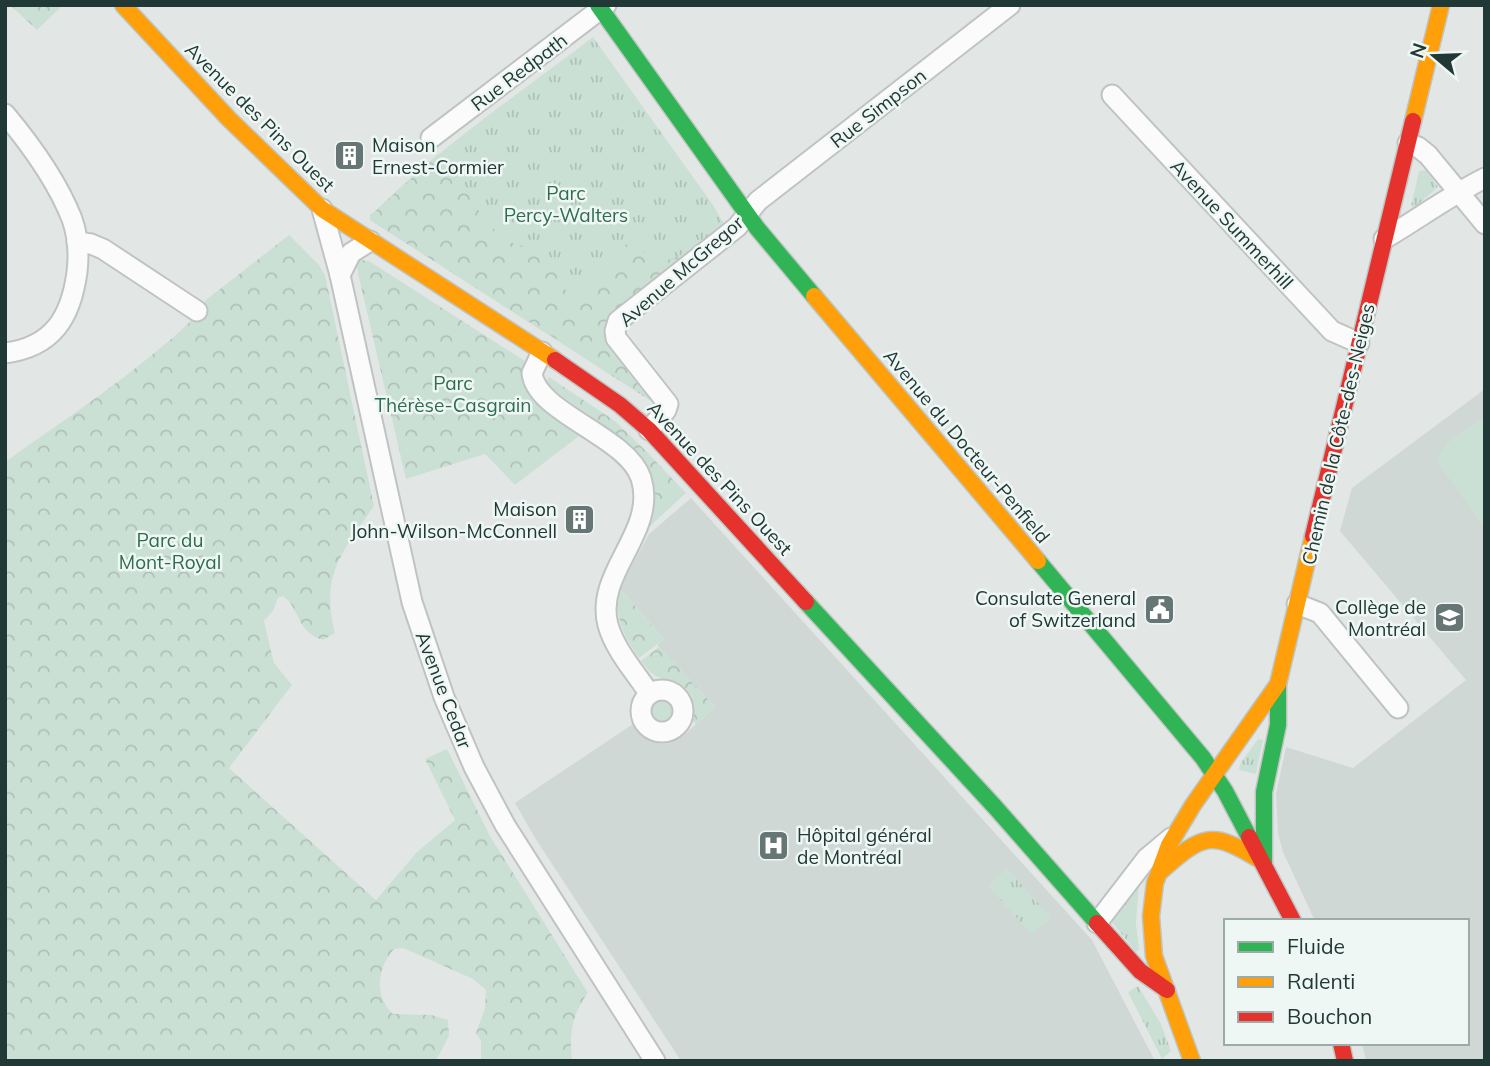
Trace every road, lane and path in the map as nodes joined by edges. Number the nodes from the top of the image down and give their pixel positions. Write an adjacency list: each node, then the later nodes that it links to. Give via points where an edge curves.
1 (123, 5): 11 (main road, Avenue des Pins Ouest, via 229,119)
2 (1010, 5): 12 (street, Rue Simpson, via 758,201)
3 (1441, 5): 8 (main road, Chemin de la Côte-des-Neiges)
4 (602, 7): 7 (street, Rue Redpath); 12 (main road, Avenue du Docteur-Penfield)
5 (1112, 95): 19 (street, Avenue Summerhill, via 1330,329)
6 (5, 114): 16 (street, via 57,189)
7 (431, 138)
8 (1408, 143): 10 (street, via 1428,155); 14 (main road, Chemin de la Côte-des-Neiges)
9 (1485, 178): 10 (street)
10 (1458, 191): 13 (street); 14 (street)
11 (322, 209): 15 (main road, Avenue des Pins Ouest); 17 (street, Avenue Cedar)
12 (748, 214): 22 (street, Avenue McGregor, via 737,228 616,324 616,338 668,404); 27 (main road, Avenue du Docteur-Penfield)
13 (1485, 224)
14 (1384, 239): 19 (main road, Chemin de la Côte-des-Neiges)
15 (370, 241): 17 (street, via 351,253); 20 (main road, Avenue des Pins Ouest)
16 (77, 242): 18 (street, via 103,249); 21 (street, via 74,293 63,320 41,342)
17 (340, 275): 34 (street, Avenue Cedar, via 409,590 444,697 505,825)
18 (197, 311)
19 (1359, 343): 23 (main road, Chemin de la Côte-des-Neiges)
20 (542, 352): 22 (main road, Avenue des Pins Ouest, via 621,405); 25 (street, via 532,373 538,389 622,453 640,477 639,525 610,584 607,615 614,640)
21 (5, 354)
22 (649, 430): 32 (main road, Avenue des Pins Ouest)
23 (1297, 604): 24 (main road, Chemin de la Côte-des-Neiges); 26 (street, via 1322,615)
24 (1278, 684): 27 (main road, Chemin de la Côte-des-Neiges); 29 (main road, via 1278,724 1264,792)
25 (649, 693)
26 (1398, 708)
27 (1214, 774): 28 (main road, Chemin de la Côte-des-Neiges); 29 (main road, Avenue du Docteur-Penfield)
28 (1174, 835): 30 (main road, Chemin de la Côte-des-Neiges); 32 (street, Chemin de la Côte-des-Neiges, via 1147,858)
29 (1264, 863): 30 (main road, via 1231,842 1211,838 1188,848); 31 (main road, Avenue du Docteur-Penfield)
30 (1157, 874): 33 (main road, Chemin de la Côte-des-Neiges, via 1152,937 1156,964)
31 (1292, 919)
32 (1097, 923): 33 (main road, Avenue des Pins Ouest, via 1140,971)
33 (1167, 990): 35 (main road, Chemin de la Côte-des-Neiges)
34 (655, 1061)
35 (1192, 1061)

